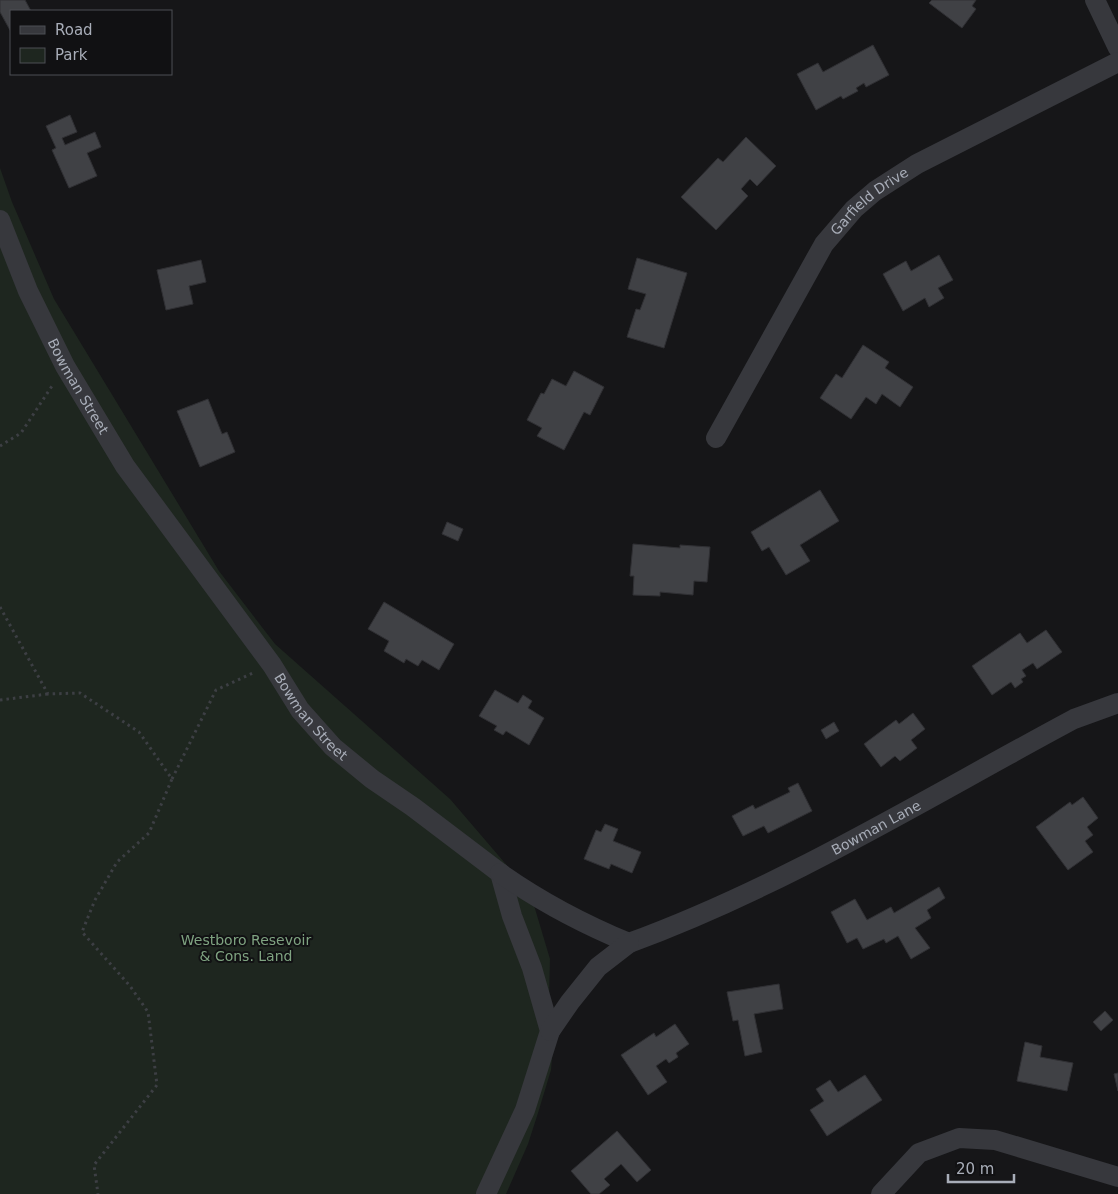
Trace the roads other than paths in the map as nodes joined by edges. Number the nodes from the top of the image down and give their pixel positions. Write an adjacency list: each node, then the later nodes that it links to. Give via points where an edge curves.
1 (1095, 0): 2 (street)
2 (1118, 48)
3 (1118, 62): 5 (street, Garfield Drive, via 917,164 854,209 824,244)
4 (0, 220): 7 (street, Bowman Street, via 28,291 65,366 125,466 272,665 300,710 333,747 372,779)
5 (716, 438)
6 (1118, 703): 8 (street, Bowman Lane, via 1074,719 766,886)
7 (500, 874): 8 (street, via 533,897); 9 (street)
8 (628, 943): 9 (street, Bowman Lane, via 598,967)
9 (550, 1031): 11 (street, via 525,1110)
10 (1118, 1177): 12 (street, via 995,1140 959,1138 919,1153)
11 (486, 1194)
12 (881, 1194)

